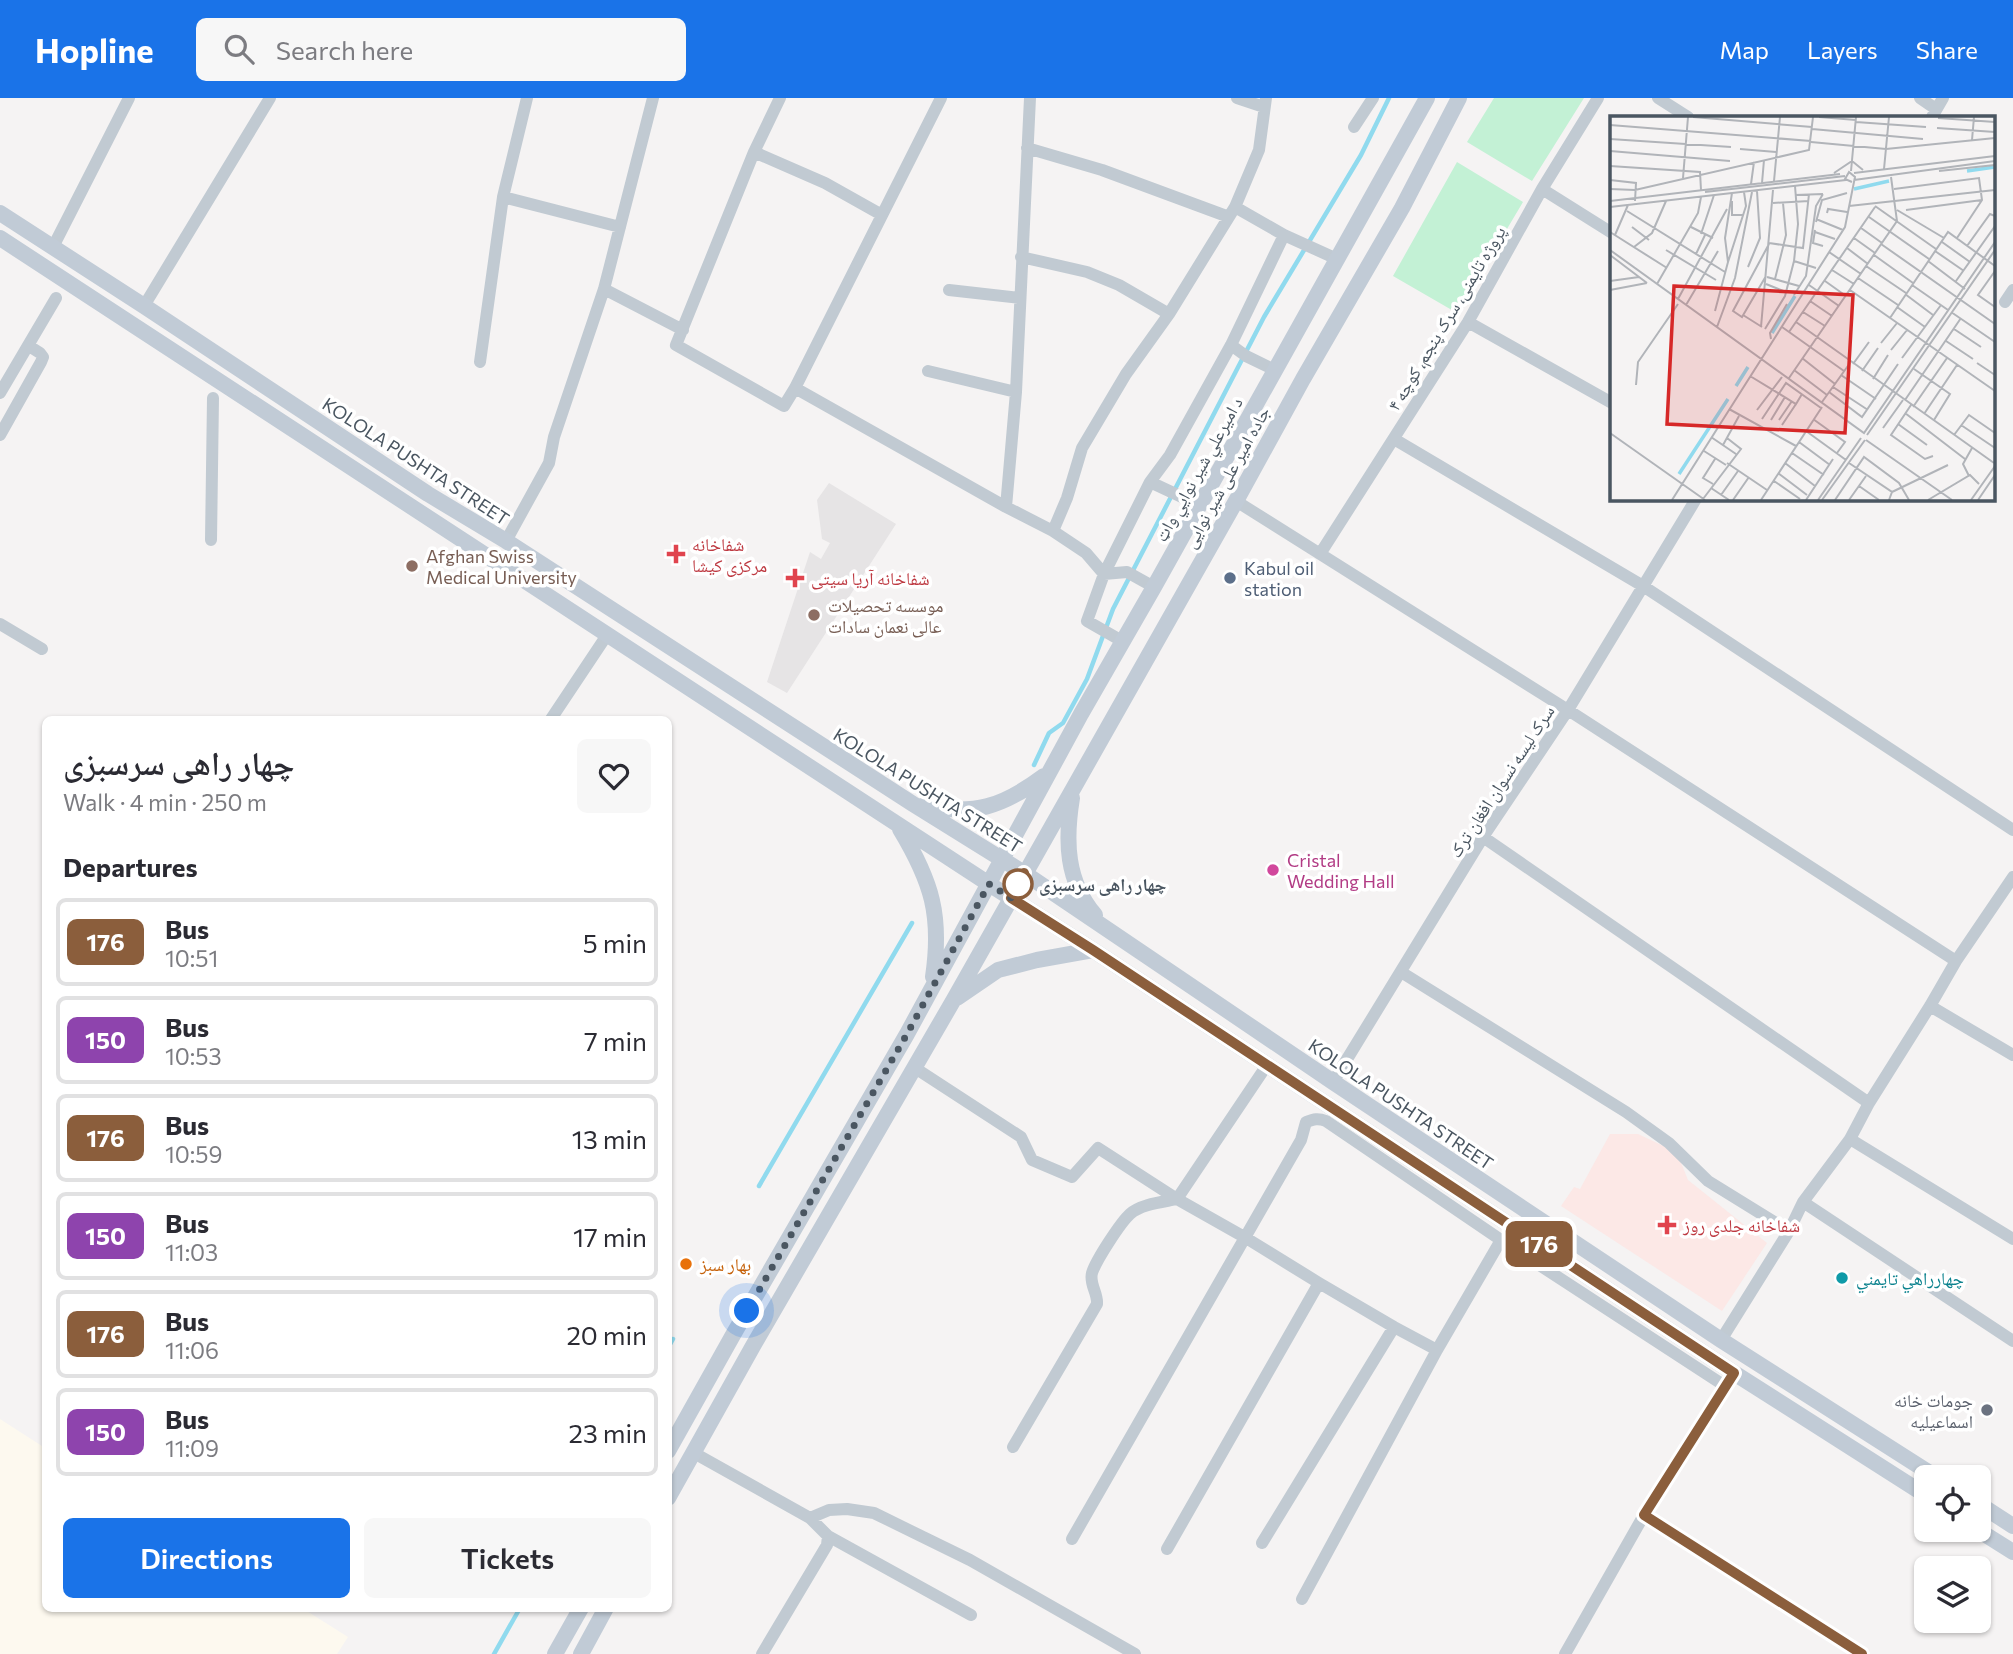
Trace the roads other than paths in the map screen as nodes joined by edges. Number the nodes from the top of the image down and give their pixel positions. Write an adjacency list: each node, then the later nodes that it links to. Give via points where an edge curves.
1 (129, 98): 30 (street)
2 (270, 98): 39 (street)
3 (527, 98): 22 (street)
4 (653, 98): 26 (street)
5 (780, 98): 20 (street)
6 (941, 98): 25 (street)
7 (1030, 98): 19 (street)
8 (1237, 98): 15 (street)
9 (1373, 98): 18 (street)
10 (1427, 98): 32 (main road, د امیرعلي شیر نوايي واټ)
11 (1459, 98): 57 (main road, جاده امیر علی شیر نوایی)
12 (1598, 98): 21 (street, پروژه تایمنی، سرک پنجم، کوچه ۴)
13 (1658, 98): 17 (street)
14 (1920, 98): 16 (street)
15 (1265, 103): 23 (street, via 1259,150)
16 (1937, 108)
17 (1686, 116)
18 (1354, 127)
19 (1027, 148): 23 (street); 31 (street)
20 (754, 152): 25 (street, via 825,183); 42 (street)
21 (1542, 189): 27 (street); 41 (street, پروژه تایمنی، سرک پنجم، کوچه ۴)
22 (503, 197): 26 (street); 45 (street)
23 (1232, 212): 28 (street); 40 (street)
24 (0, 213): 30 (main road, KOLOLA PUSHTA STREET)
25 (882, 215): 48 (street)
26 (620, 226): 33 (street)
27 (1610, 232)
28 (1284, 236): 32 (street); 43 (street)
29 (0, 238): 68 (main road)
30 (53, 247): 39 (main road, KOLOLA PUSHTA STREET)
31 (1021, 257): 37 (street); 40 (street, via 1098,276)
32 (1337, 259): 46 (main road, د امیرعلي شیر نوايي واټ)
33 (604, 289): 42 (street); 62 (street, via 549,463)
34 (949, 290): 37 (street)
35 (2013, 290): 38 (street)
36 (56, 298): 44 (street)
37 (1020, 298): 49 (street)
38 (2005, 302)
39 (144, 306): 62 (main road, KOLOLA PUSHTA STREET)
40 (1170, 314): 60 (street, via 1126,374 1082,448)
41 (1468, 323): 52 (street); 54 (street, پروژه تایمنی، سرک پنجم، کوچه ۴)
42 (683, 330): 48 (street, via 676,345 784,406)
43 (1231, 345): 46 (street); 55 (street)
44 (29, 346): 50 (street); 53 (street, via 43,357)
45 (480, 362)
46 (1275, 370): 58 (main road, د امیرعلي شیر نوايي واټ)
47 (928, 371): 49 (street)
48 (795, 388): 59 (street)
49 (1016, 392): 59 (street)
50 (0, 393)
51 (213, 398): 61 (street)
52 (1610, 402)
53 (0, 435)
54 (1394, 439): 63 (street, پروژه تایمنی، سرک پنجم، کوچه ۴); 65 (street)
55 (1150, 482): 58 (street); 64 (street)
56 (1695, 500): 65 (street, سرک لیسه نسوان افغان‌ ترک)
57 (1236, 501): 63 (street); 74 (main road, جاده امیر علی شیر نوایی)
58 (1199, 505): 66 (main road, د امیرعلي شیر نوايي واټ)
59 (1006, 508): 60 (street)
60 (1053, 531): 64 (street, via 1086,553)
61 (211, 540)
62 (506, 541): 75 (main road, KOLOLA PUSHTA STREET)
63 (1320, 554): 71 (street)
64 (1104, 574): 66 (street, via 1127,572); 69 (street, via 1092,624)
65 (1643, 586): 71 (street, سرک لیسه نسوان افغان‌ ترک); 77 (street)
66 (1154, 587): 69 (main road, د امیرعلي شیر نوايي واټ)
67 (0, 624): 70 (street)
68 (607, 635): 72 (street); 76 (main road)
69 (1122, 641): 73 (main road, د امیرعلي شیر نوايي واټ)
70 (42, 649)
71 (1568, 710): 78 (street, سرک لیسه نسوان افغان‌ ترک); 86 (street)
72 (553, 716)
73 (1049, 772): 75 (main road, via 995,806 951,811); 79 (main road, د امیرعلي شیر نوايي واټ)
74 (1074, 785): 80 (main road, جاده امیر علی شیر نوایی); 84 (main road, via 1067,825 1069,863 1083,900)
75 (913, 804): 79 (main road, KOLOLA PUSHTA STREET)
76 (897, 824): 82 (main road); 88 (main road, via 919,860 936,914)
77 (2013, 830)
78 (1483, 837): 87 (street, سرک لیسه نسوان افغان‌ ترک); 95 (street)
79 (1002, 859): 80 (main road, KOLOLA PUSHTA STREET); 82 (main road, د امیرعلي شیر نوايي واټ)
80 (1024, 873): 83 (main road, جاده امیر علی شیر نوایی); 84 (main road, KOLOLA PUSHTA STREET)
81 (2013, 877): 86 (street)
82 (989, 884): 83 (main road); 88 (main road, د امیرعلي شیر نوايي واټ)
83 (1011, 898): 85 (main road); 89 (main road, جاده امیر علی شیر نوایی)
84 (1106, 928): 94 (main road, KOLOLA PUSHTA STREET)
85 (1093, 950): 89 (main road, via 998,970); 92 (main road)
86 (1956, 961): 90 (street)
87 (1401, 972): 94 (street, سرک لیسه نسوان افغان‌ ترک); 99 (street, via 1626,1112 1670,1143 1708,1181)
88 (931, 990): 109 (main road, د امیرعلي شیر نوايي واټ)
89 (953, 1002): 93 (main road, جاده امیر علی شیر نوایی)
90 (1930, 1006): 91 (street); 95 (street)
91 (2013, 1055)
92 (1267, 1065): 97 (street); 108 (main road)
93 (915, 1068): 97 (street, via 1021,1137 1032,1160 1072,1177 1098,1148); 111 (main road, جاده امیر علی شیر نوایی)
94 (1334, 1082): 105 (main road, KOLOLA PUSHTA STREET)
95 (1869, 1103): 96 (street)
96 (1850, 1139): 98 (street); 101 (street)
97 (1177, 1199): 100 (street); 110 (street, via 1131,1213 1113,1237 1091,1274 1097,1304)
98 (1803, 1202): 99 (street); 106 (street)
99 (1789, 1231): 105 (street)
100 (1245, 1237): 102 (street, via 1301,1140 1306,1122 1319,1118); 103 (street); 121 (street)
101 (2013, 1238)
102 (1501, 1240): 107 (street); 108 (street)
103 (1318, 1283): 104 (street); 123 (street)
104 (1394, 1327): 107 (street); 122 (street)
105 (1721, 1340): 112 (main road, KOLOLA PUSHTA STREET)
106 (2013, 1341)
107 (1437, 1350): 125 (street)
108 (1730, 1380): 113 (main road); 116 (street)
109 (672, 1444)
110 (1013, 1447)
111 (694, 1453): 114 (main road, جاده امیر علی شیر نوایی); 117 (street)
112 (1917, 1465)
113 (1914, 1488)
114 (672, 1491)
115 (1991, 1512): 118 (main road)
116 (1644, 1515): 130 (street); 134 (street)
117 (810, 1517): 119 (street); 133 (street, via 829,1510 874,1513 970,1560)
118 (2013, 1526)
119 (828, 1536): 128 (street); 129 (street)
120 (1991, 1538): 124 (main road)
121 (1072, 1539)
122 (1262, 1543)
123 (1167, 1549)
124 (2013, 1552)
125 (1302, 1599)
126 (579, 1612): 131 (main road)
127 (604, 1612): 132 (main road)
128 (971, 1615)
129 (764, 1653)
130 (1567, 1653)
131 (555, 1654)
132 (581, 1654)
133 (1135, 1654)
134 (1862, 1654)

